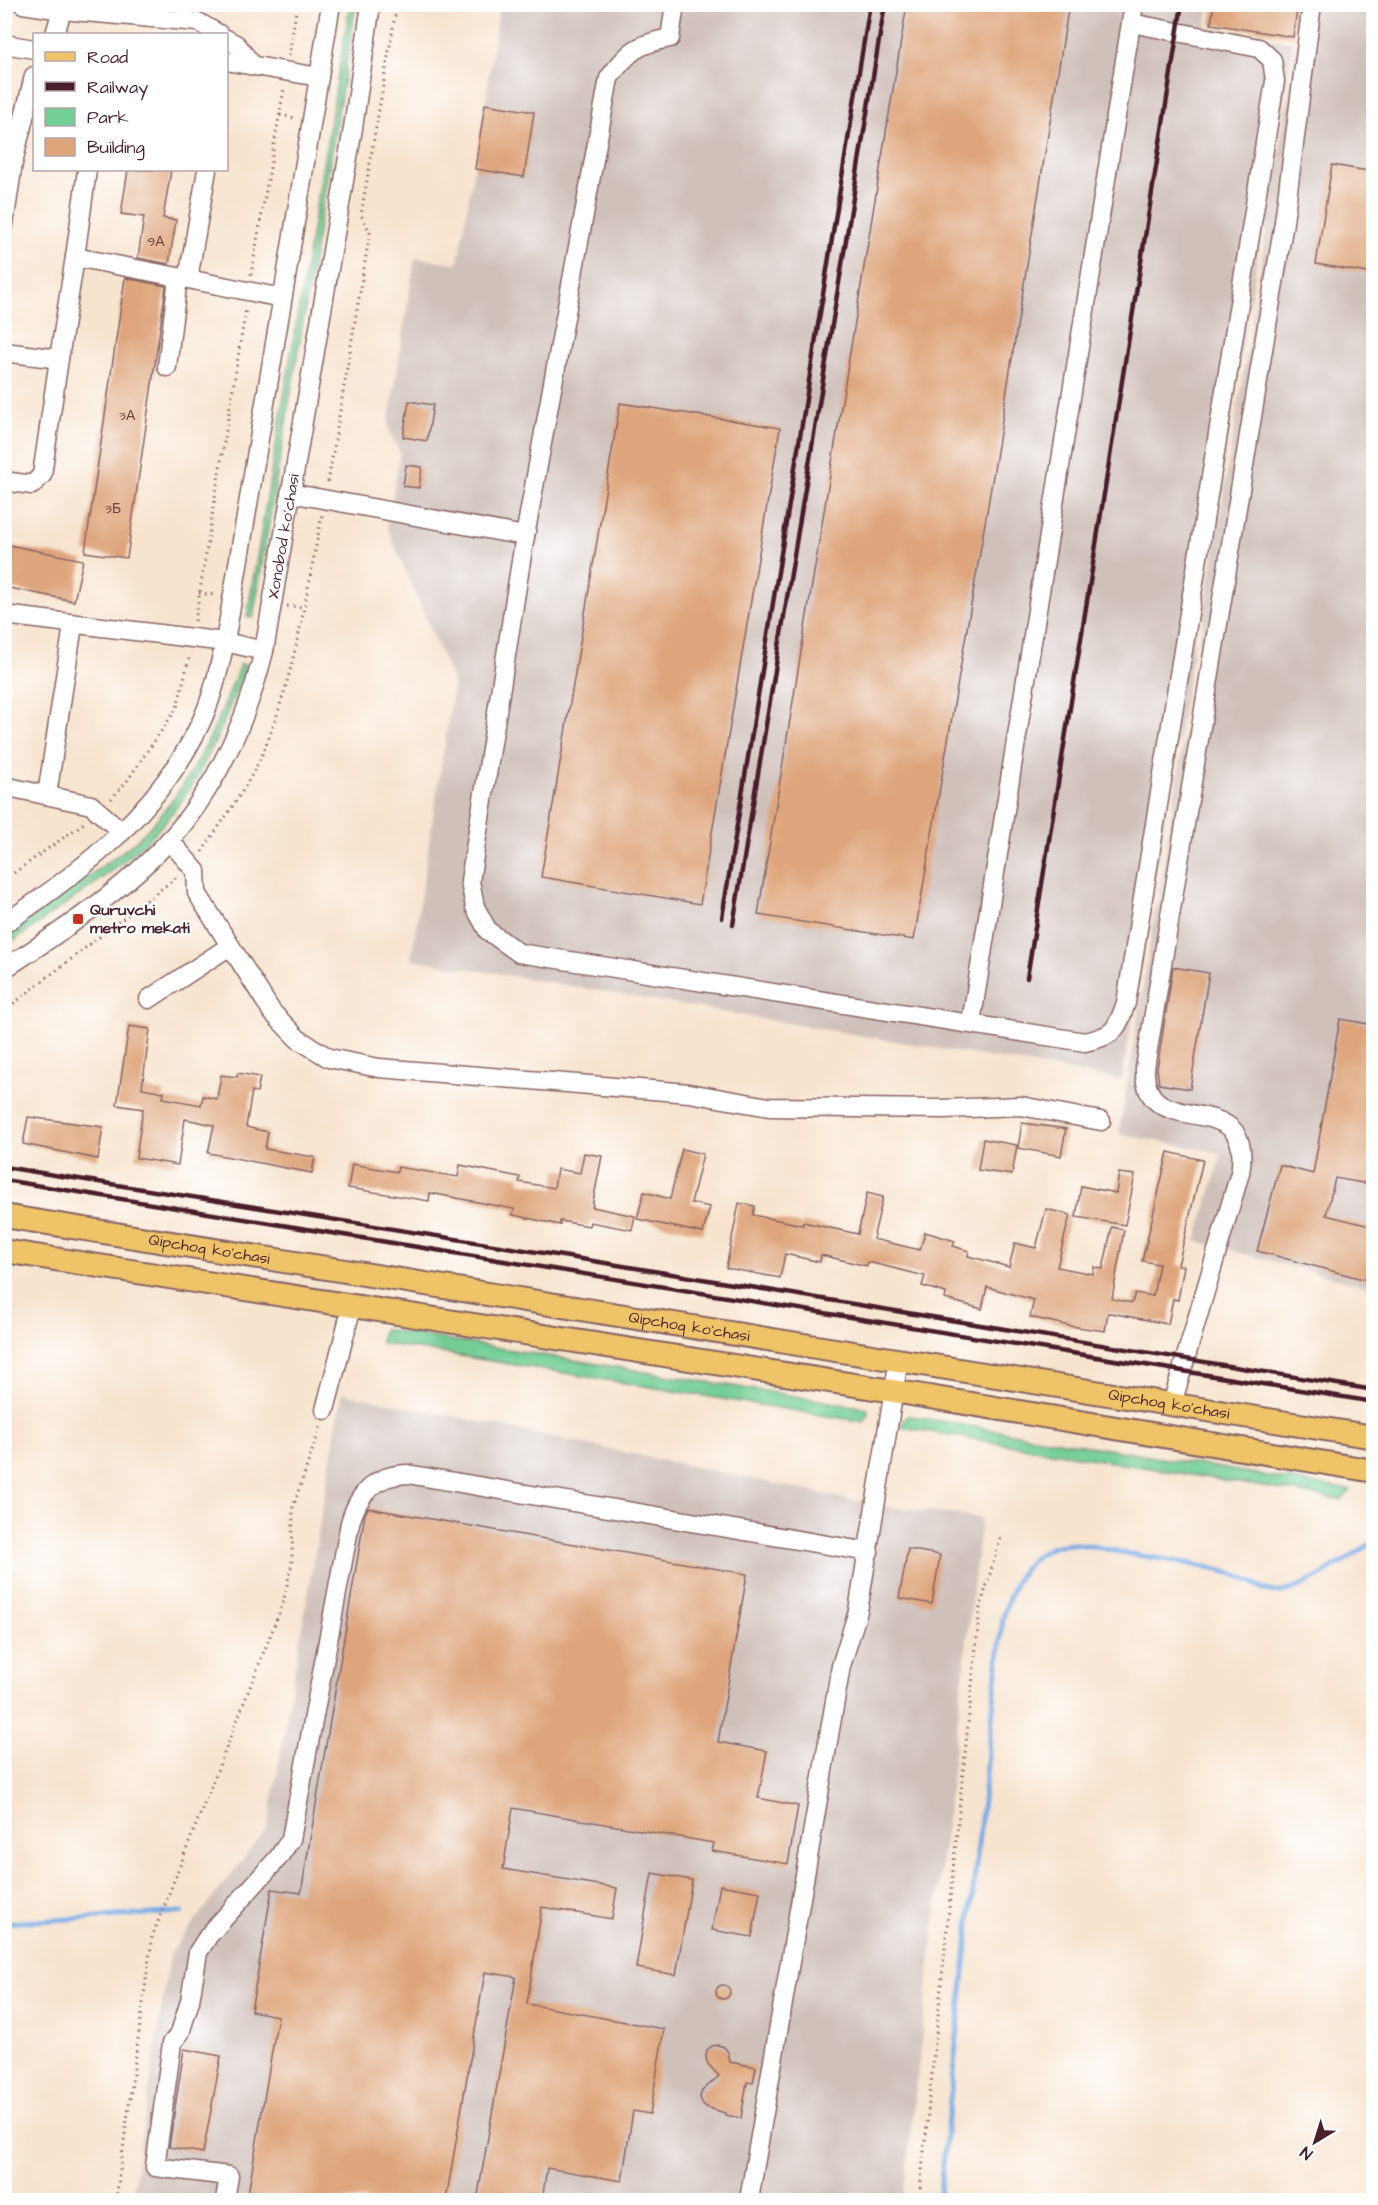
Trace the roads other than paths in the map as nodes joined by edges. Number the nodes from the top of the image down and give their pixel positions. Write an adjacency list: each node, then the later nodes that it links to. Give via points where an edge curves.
1 (23, 4): 8 (street)
2 (330, 4): 17 (street)
3 (371, 4): 29 (street, Xonobod ko'chasi)
4 (675, 4): 30 (street, via 670,38 649,42 626,55 609,78)
5 (1134, 4): 9 (street)
6 (1312, 4): 50 (street, via 1284,222 1145,1068 1148,1090 1161,1106 1174,1112 1208,1116 1225,1124 1236,1136 1242,1154 1240,1173)
7 (110, 9): 8 (street); 11 (street, via 198,22)
8 (62, 10): 10 (street)
9 (1131, 23): 43 (street); 43 (street, via 1259,48 1272,60 1275,81 1126,1003 1118,1025 1106,1037 1085,1042)
10 (55, 33)
11 (217, 33)
12 (228, 40): 16 (street, via 237,45)
13 (4, 44): 14 (street)
14 (33, 49)
15 (228, 61): 16 (street)
16 (253, 66): 17 (street)
17 (319, 77): 24 (street)
18 (33, 80): 21 (street, via 13,163)
19 (87, 171): 22 (street)
20 (207, 171): 23 (street)
21 (4, 224)
22 (75, 257): 23 (street); 26 (street)
23 (183, 279): 24 (street); 27 (street)
24 (282, 298): 33 (street)
25 (4, 352): 26 (street)
26 (59, 359): 28 (street, via 42,475 32,485)
27 (166, 367)
28 (4, 481)
29 (290, 493): 30 (street); 34 (street, Xonobod ko'chasi)
30 (525, 536): 43 (street, via 470,881 475,907 488,931 519,953)
31 (4, 615): 32 (street)
32 (73, 625): 33 (street); 36 (street)
33 (225, 642): 34 (street); 37 (street, via 216,682 181,759 159,793)
34 (264, 651): 38 (street, Xonobod ko'chasi, via 248,705 228,752)
35 (4, 786): 36 (street)
36 (47, 795): 37 (street, via 92,805)
37 (122, 832): 39 (street)
38 (169, 840): 40 (street, via 196,871 197,893); 41 (street, Xonobod ko'chasi, via 78,919)
39 (4, 924)
40 (231, 946): 42 (street); 44 (street, via 272,1012 298,1039 329,1058 379,1068 689,1093 769,1107 1021,1106)
41 (4, 969)
42 (149, 999)
43 (971, 1023)
44 (1101, 1121)
45 (4, 1216): 48 (main road, Qipchoq ko'chasi)
46 (4, 1251): 47 (main road, Qipchoq ko'chasi)
47 (352, 1306): 49 (main road, Qipchoq ko'chasi); 51 (street)
48 (899, 1359): 49 (street); 50 (main road, Qipchoq ko'chasi)
49 (893, 1391): 53 (main road, Qipchoq ko'chasi); 54 (street)
50 (1172, 1404): 52 (main road, Qipchoq ko'chasi)
51 (325, 1410)
52 (1374, 1437)
53 (1373, 1467)
54 (869, 1552): 55 (street, via 407,1473 388,1476 370,1486 357,1503 350,1523 291,1839 198,1952 190,2001 180,2033 172,2043 156,2167 229,2176); 56 (street, via 858,1611 841,1666)
55 (225, 2200)
56 (749, 2200)

